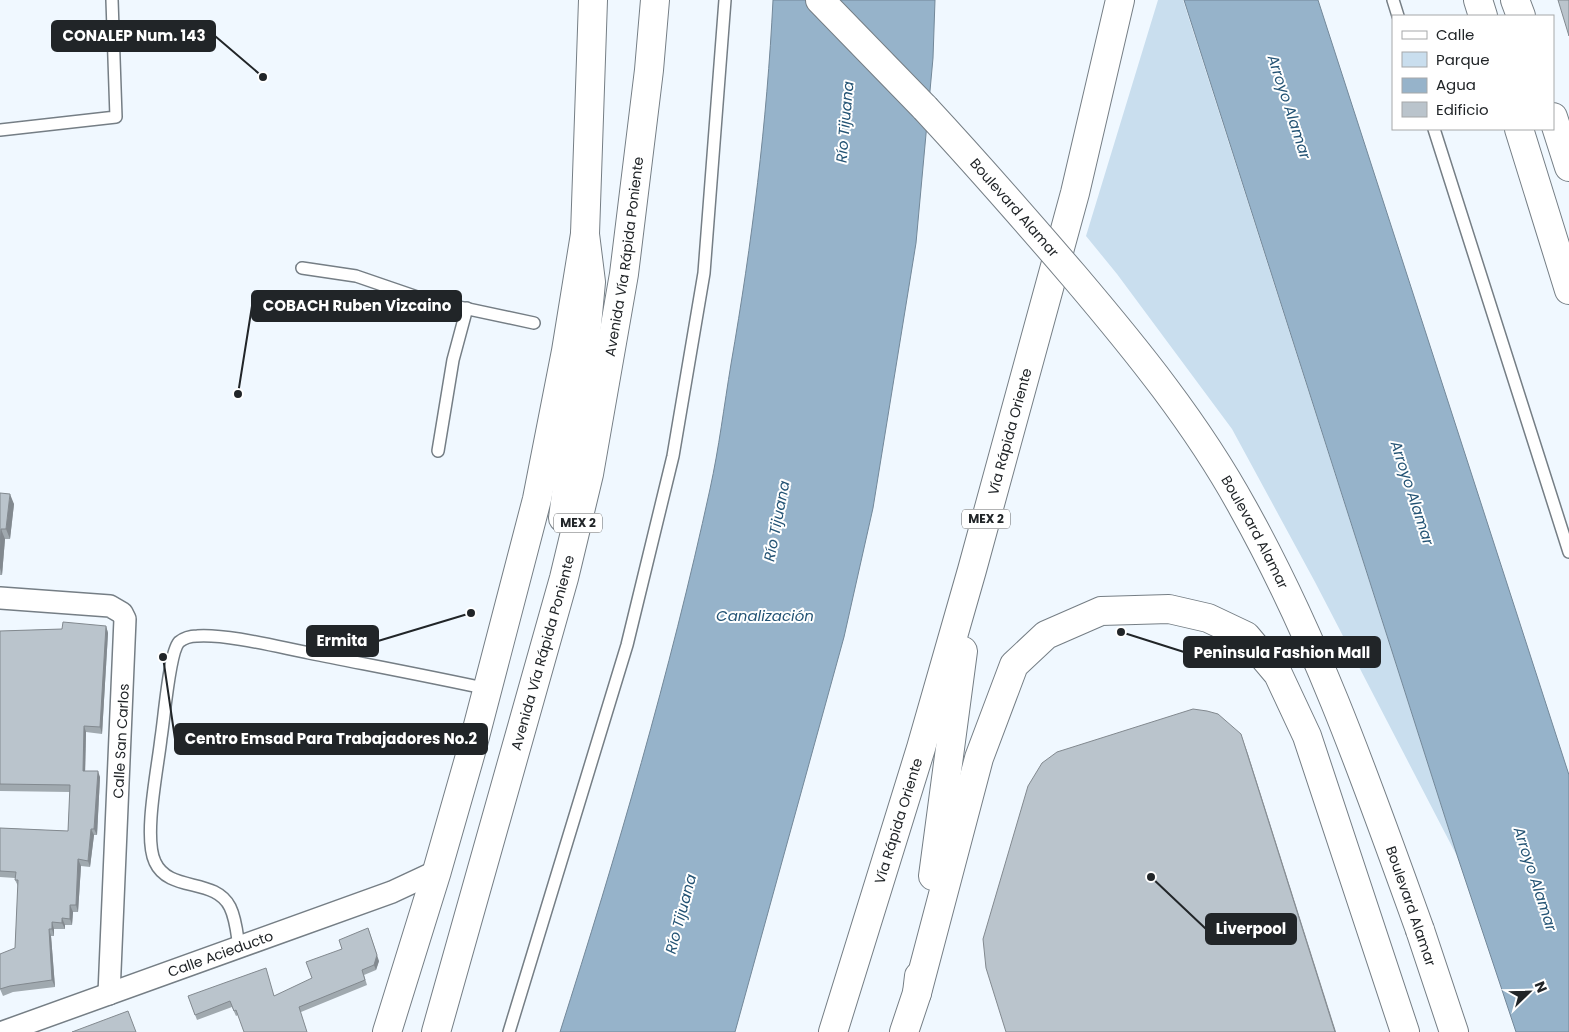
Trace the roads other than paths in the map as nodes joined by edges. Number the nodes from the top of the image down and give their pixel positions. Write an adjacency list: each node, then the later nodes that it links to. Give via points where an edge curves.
1 (112, 0): 16 (lane, via 116,117)
2 (593, 0): 20 (main road)
3 (655, 0): 28 (main road, Avenida Vía Rápida Poniente / MEX 2, via 624,274 590,474)
4 (725, 0): 39 (lane, via 704,273 673,456 627,645)
5 (820, 0): 14 (main road)
6 (839, 0): 14 (main road)
7 (1120, 0): 27 (main road, Vía Rápida Oriente / MEX 2, via 1075,193)
8 (1392, 0): 11 (lane)
9 (1478, 0): 12 (main road)
10 (1515, 0): 13 (main road)
11 (1398, 15)
12 (1483, 15)
13 (1521, 15)
14 (925, 108): 32 (main road, Boulevard Alamar, bridge, via 1001,190 1130,342 1193,428 1242,506 1308,635 1363,772)
15 (1554, 120): 19 (main road)
16 (0, 130)
17 (1434, 130): 26 (lane)
18 (1518, 130): 22 (main road)
19 (1569, 168)
20 (585, 234): 28 (main road, via 591,282 563,522); 30 (main road, via 537,499)
21 (302, 268): 23 (lane, via 356,276 399,292)
22 (1569, 290)
23 (467, 308): 24 (lane); 25 (lane, via 453,360)
24 (534, 323)
25 (438, 451)
26 (1569, 552)
27 (972, 570): 34 (main road); 40 (main road, Vía Rápida Oriente / MEX 2)
28 (564, 578): 38 (main road, Avenida Vía Rápida Poniente / MEX 2)
29 (0, 598): 35 (street, Calle San Carlos, via 110,606 122,613 125,619)
30 (488, 689): 31 (main road); 33 (lane, via 272,646 209,637 188,637 180,641 174,655 166,701 151,851 163,873 174,880 213,891 223,898 230,906 235,921)
31 (437, 871): 33 (street, Calle Acieducto, via 392,892); 37 (main road)
32 (1420, 930): 43 (main road); 44 (main road, Boulevard Alamar)
33 (239, 947): 35 (street, Calle Acieducto)
34 (917, 993): 41 (main road); 42 (main road, via 980,758 1014,665 1046,634 1101,611 1169,608 1208,618 1246,636 1278,674 1307,736)
35 (109, 994): 36 (street, Calle Acieducto)
36 (3, 1032)
37 (387, 1032)
38 (436, 1032)
39 (509, 1032)
40 (833, 1032)
41 (904, 1032)
42 (1405, 1032)
43 (1440, 1032)
44 (1454, 1032)

